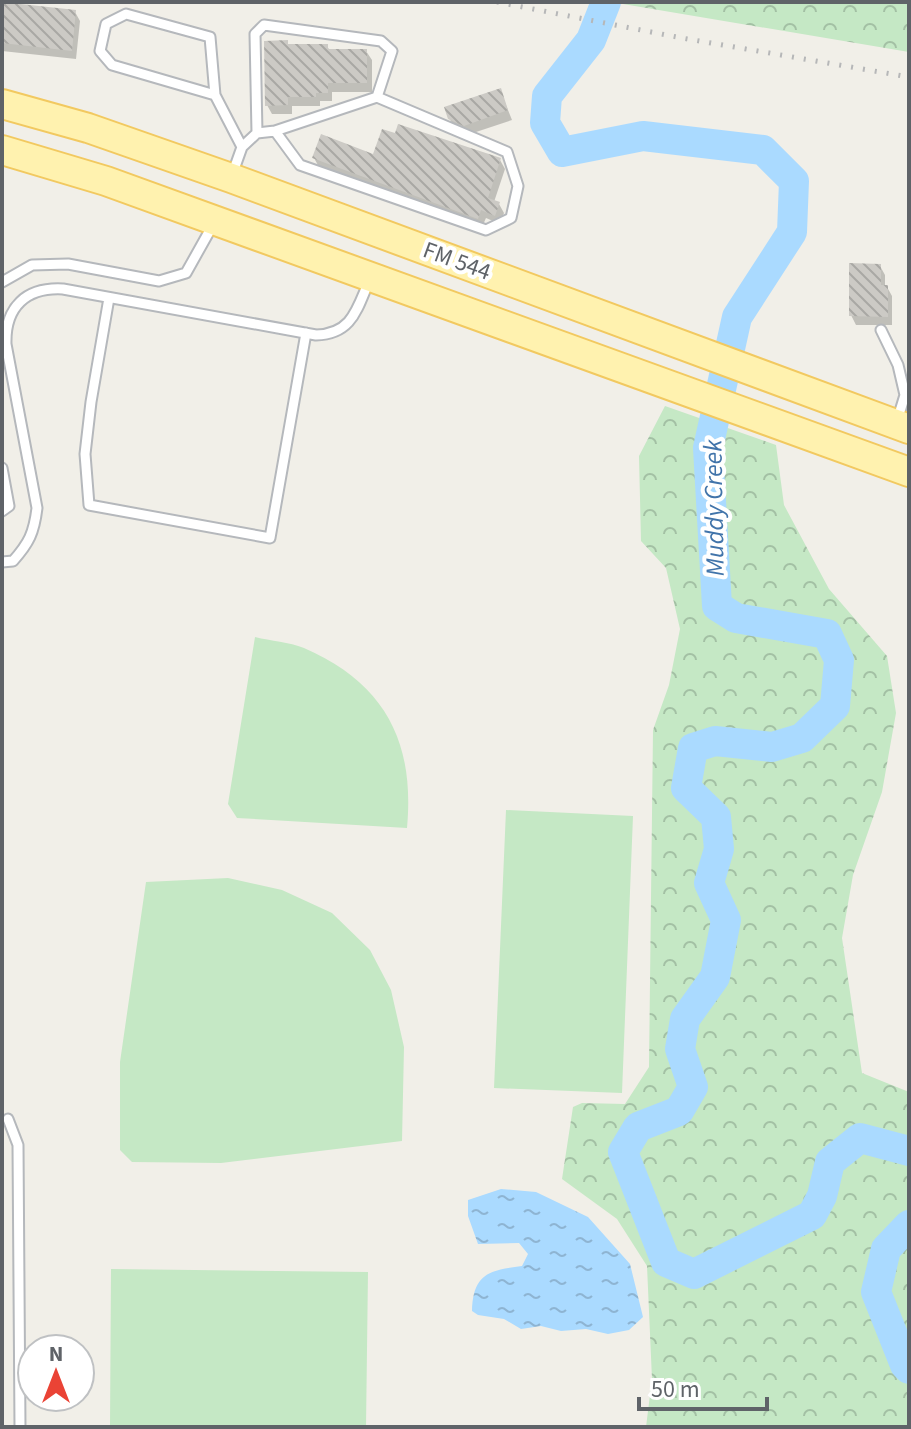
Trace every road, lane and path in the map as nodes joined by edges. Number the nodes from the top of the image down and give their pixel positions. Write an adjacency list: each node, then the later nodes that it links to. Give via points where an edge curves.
1 (215, 95): 1 (lane, via 112,65 100,51 106,24 126,14 210,37); 6 (lane)
2 (377, 97): 4 (lane); 4 (lane, via 507,152 518,186 511,218 486,230 300,165); 5 (lane, via 392,51 381,41 264,25 255,34)
3 (2, 104): 8 (main road, FM 544 / FM 544)
4 (275, 131): 5 (lane)
5 (257, 133): 6 (lane)
6 (242, 147): 8 (lane)
7 (2, 150): 9 (main road, FM 544 / FM 544)
8 (231, 178): 9 (main road); 15 (main road, FM 544 / FM 544)
9 (216, 220): 10 (main road, FM 544 / FM 544); 11 (lane, via 186,273 159,281 68,264 32,265)
10 (371, 276): 14 (lane, via 350,322 329,335); 17 (main road, FM 544 / FM 544)
11 (2, 282)
12 (109, 298): 14 (lane); 14 (lane, via 85,454 89,505 270,538); 19 (lane, via 48,289 33,293 10,314 6,344 37,508 26,546 13,561)
13 (881, 330): 15 (lane, via 905,395)
14 (306, 333)
15 (903, 427)
16 (2, 468): 18 (lane, via 9,506)
17 (909, 472)
18 (2, 511)
19 (2, 562)
20 (8, 1119): 21 (lane, via 18,1145)
21 (20, 1427)

